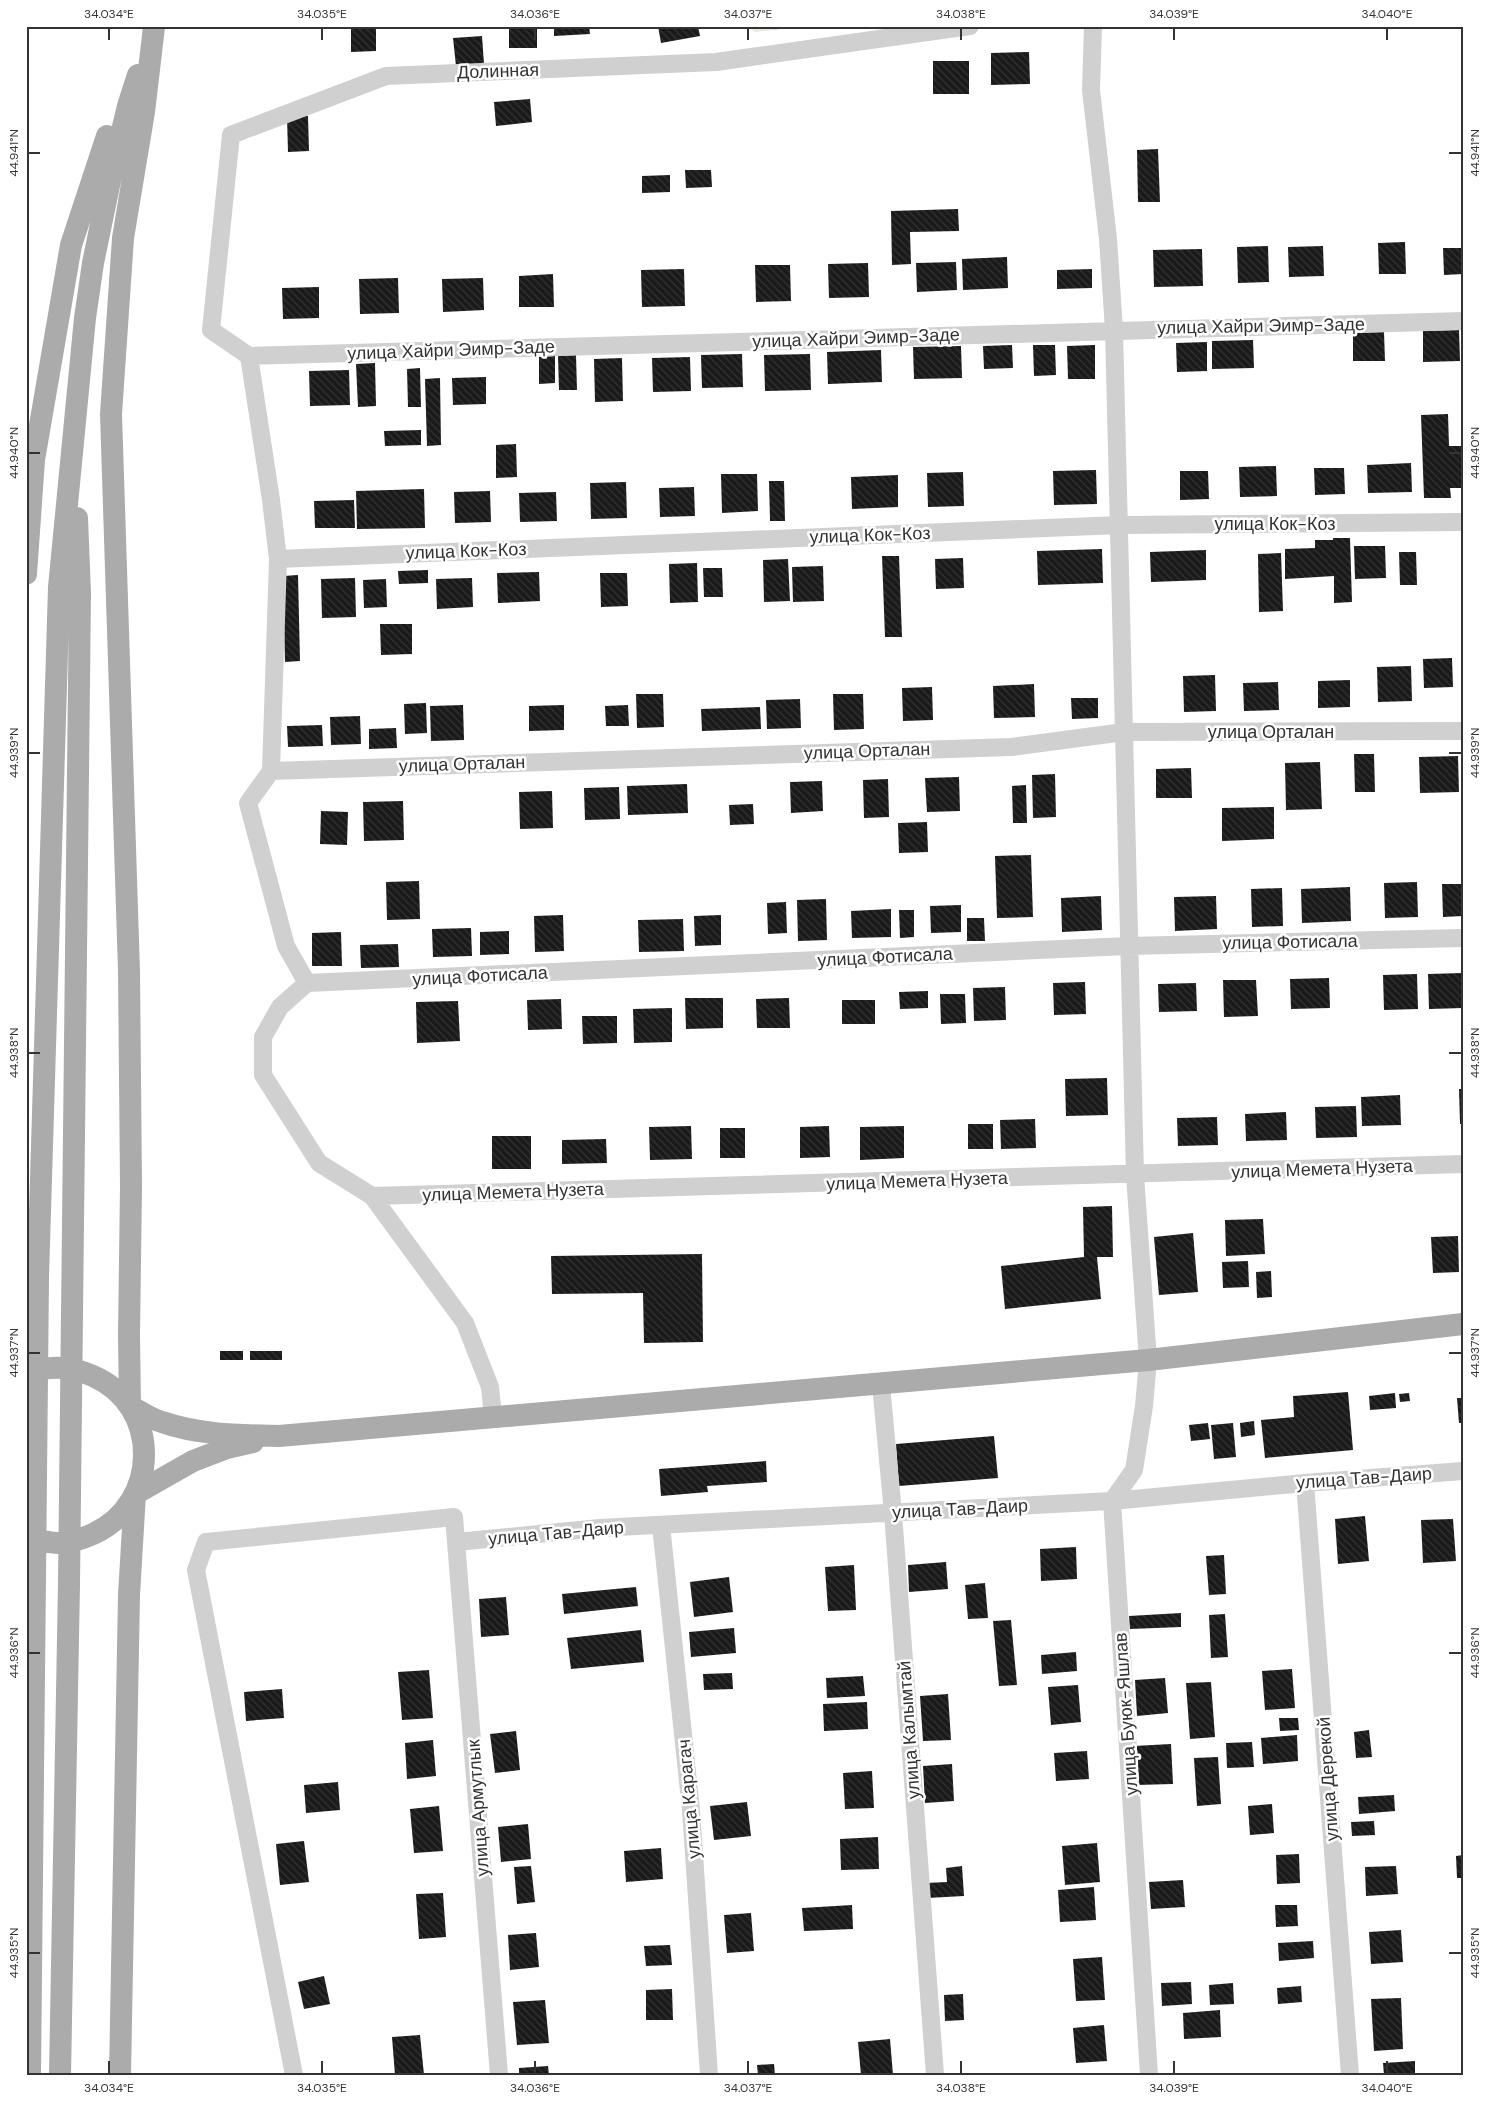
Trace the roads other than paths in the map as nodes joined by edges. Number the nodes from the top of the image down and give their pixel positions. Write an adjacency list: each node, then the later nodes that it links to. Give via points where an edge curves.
1 (970, 26): 6 (street, Долинная, via 716,62 386,76 231,135 210,330)
2 (1093, 26): 5 (street, via 1090,90 1108,239)
3 (154, 27): 7 (main road, via 128,106 95,254 85,318); 11 (main road, via 110,127 71,245 34,460); 25 (main road, via 123,238 111,414 129,972)
4 (1463, 321): 5 (street, улица Хайри Эимр-Заде)
5 (1114, 330): 6 (street, улица Хайри Эимр-Заде); 9 (street)
6 (249, 356): 10 (street)
7 (74, 437): 36 (main road, via 59,587 38,1277); 37 (main road, via 80,593)
8 (1463, 522): 9 (street, улица Кок-Коз)
9 (1120, 525): 10 (street, улица Кок-Коз); 13 (street)
10 (278, 559): 14 (street)
11 (26, 574)
12 (1463, 731): 13 (street, улица Орталан)
13 (1124, 732): 14 (street, улица Орталан, via 1011,747); 16 (street)
14 (271, 770): 17 (street, via 248,803 286,946)
15 (1463, 938): 16 (street, улица Фотисала)
16 (1128, 946): 17 (street, улица Фотисала); 19 (street)
17 (308, 984): 20 (street, via 280,1008 263,1037 263,1075 319,1162)
18 (1463, 1164): 19 (street, улица Мемета Нузета)
19 (1135, 1175): 20 (street, улица Мемета Нузета); 22 (street)
20 (372, 1196): 26 (street, via 465,1323 490,1387)
21 (1463, 1324): 22 (main road)
22 (1148, 1360): 24 (main road); 31 (street, via 1134,1470)
23 (26, 1374): 25 (main road, via 60,1367 82,1371 103,1380)
24 (881, 1385): 26 (main road); 32 (street, улица Калымтай)
25 (130, 1406): 27 (main road, via 160,1422 190,1430); 30 (main road, via 142,1430 145,1456)
26 (493, 1417): 27 (main road)
27 (279, 1436): 30 (main road, via 227,1448 193,1461)
28 (1463, 1471): 29 (street, улица Тав-Даир)
29 (1306, 1482): 31 (street, улица Тав-Даир); 44 (street, улица Дерекой)
30 (135, 1494): 34 (main road, via 128,1507 107,1528 80,1540 50,1543); 38 (main road, via 129,1605)
31 (1112, 1501): 32 (street, улица Тав-Даир); 43 (street, улица Буюк-Яшлав)
32 (893, 1513): 33 (street, улица Тав-Даир); 42 (street, улица Калымтай)
33 (661, 1525): 35 (street, улица Тав-Даир); 41 (street, улица Карагач, via 691,1810)
34 (26, 1537)
35 (457, 1542): 39 (street, улица Армутлык, via 454,1517 206,1542 196,1570); 40 (street, улица Армутлык)
36 (30, 2075)
37 (60, 2075)
38 (120, 2075)
39 (294, 2075)
40 (499, 2075)
41 (709, 2075)
42 (935, 2075)
43 (1148, 2075)
44 (1350, 2075)

